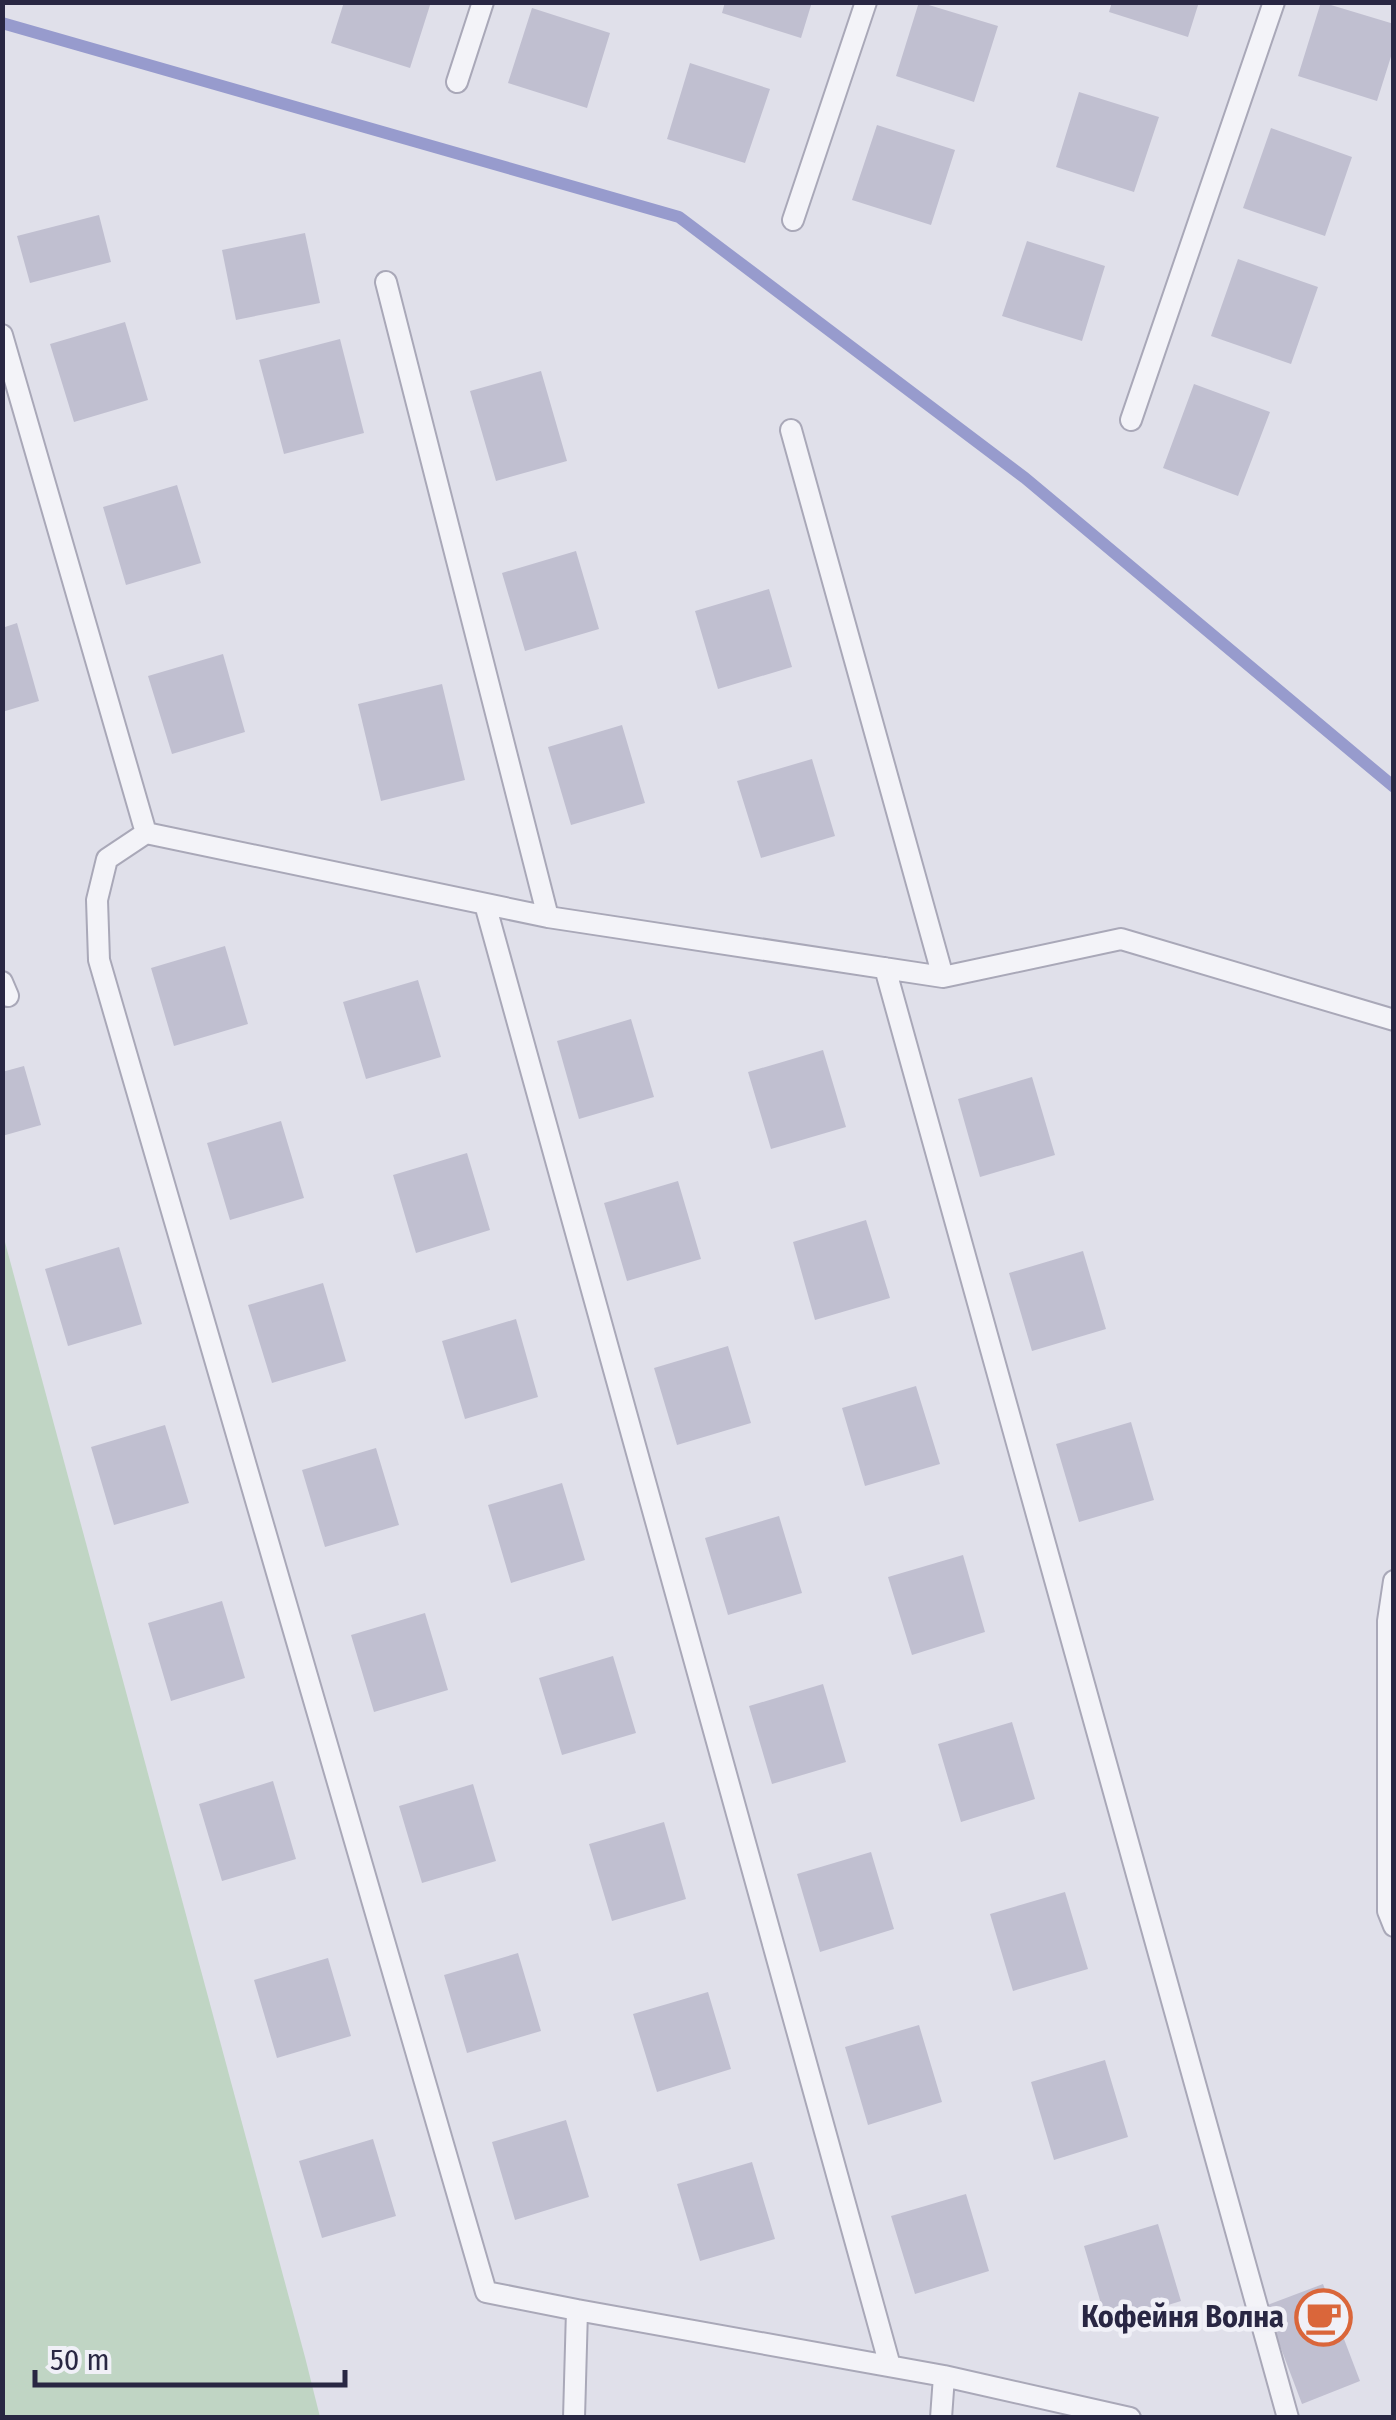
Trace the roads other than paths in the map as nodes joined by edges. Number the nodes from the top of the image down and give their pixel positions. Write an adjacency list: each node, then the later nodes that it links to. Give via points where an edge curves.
1 (483, 2): 4 (lane)
2 (866, 2): 5 (lane)
3 (1274, 2): 8 (lane)
4 (457, 82)
5 (793, 220)
6 (386, 282): 12 (lane)
7 (2, 335): 10 (lane)
8 (1131, 420)
9 (791, 430): 14 (lane)
10 (146, 832): 11 (lane); 18 (lane, via 107,858 98,900 100,960 486,2292)
11 (486, 904): 12 (lane); 19 (lane)
12 (548, 917): 13 (lane)
13 (885, 968): 14 (lane); 24 (lane)
14 (944, 977): 15 (lane, via 1121,939)
15 (1394, 1020)
16 (1394, 1582): 17 (lane, via 1388,1621 1388,1911)
17 (1394, 1926)
18 (577, 2310): 19 (lane); 21 (lane)
19 (890, 2366): 20 (lane)
20 (944, 2376): 22 (lane); 23 (lane)
21 (574, 2418)
22 (941, 2418)
23 (1130, 2418)
24 (1288, 2418)

